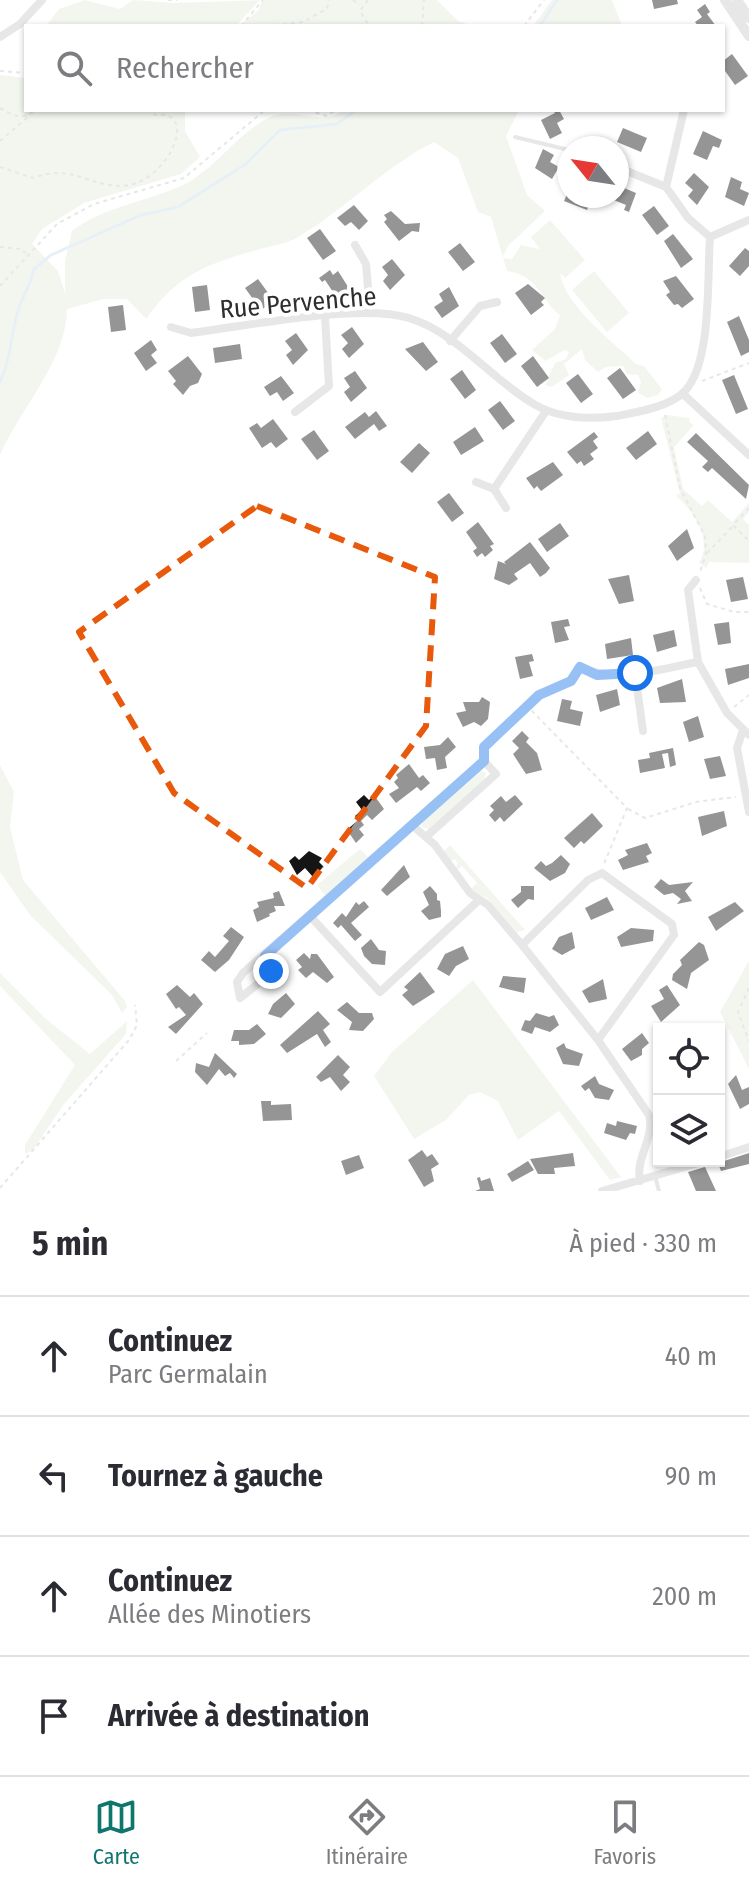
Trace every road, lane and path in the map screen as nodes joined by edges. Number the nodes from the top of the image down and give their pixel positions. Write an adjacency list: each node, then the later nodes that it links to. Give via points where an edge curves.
1 (42, 0): 20 (street)
2 (168, 0): 3 (path)
3 (177, 0)
4 (263, 0): 14 (path)
5 (329, 0): 15 (path, via 327,9 303,22)
6 (353, 0): 12 (path)
7 (368, 0): 12 (path)
8 (424, 0): 17 (path)
9 (544, 0): 18 (path)
10 (725, 0): 19 (street)
11 (737, 0): 13 (street)
12 (361, 6): 16 (path)
13 (749, 18)
14 (243, 24)
15 (285, 24)
16 (367, 24)
17 (422, 24)
18 (526, 24)
19 (749, 36)
20 (0, 37)
21 (0, 71): 22 (path)
22 (24, 73)
23 (0, 108): 30 (path, via 16,117)
24 (33, 112): 30 (path)
25 (152, 112): 34 (path, via 173,117 177,127 170,158 151,176 128,185 53,171 33,178)
26 (263, 112): 41 (path, via 184,178 94,204 57,224)
27 (314, 112): 28 (path)
28 (333, 112)
29 (684, 112): 36 (street)
30 (29, 116): 32 (path)
31 (515, 137): 33 (lane)
32 (0, 141)
33 (557, 147)
34 (0, 166)
35 (629, 172): 36 (street)
36 (666, 187): 38 (street)
37 (749, 220): 38 (street)
38 (710, 237): 49 (street, via 701,358)
39 (355, 245): 44 (street, via 366,264)
40 (0, 247): 41 (path)
41 (28, 255): 42 (path)
42 (0, 286)
43 (497, 302): 47 (street, via 480,306)
44 (370, 312): 45 (street, Rue Pervenche); 47 (street, Rue Pervenche, via 411,319)
45 (325, 317): 46 (street, Rue Pervenche, via 191,333); 53 (street, via 329,386)
46 (171, 327)
47 (450, 341): 52 (street, Rue Pervenche)
48 (749, 363): 49 (path, via 706,381)
49 (692, 381): 50 (street)
50 (683, 394): 51 (street, Rue Pervenche); 54 (street)
51 (665, 402): 52 (street, Rue Pervenche, via 614,416 579,418); 61 (path, via 680,488 705,536)
52 (546, 411): 56 (street)
53 (295, 412)
54 (749, 455)
55 (476, 482): 56 (street)
56 (494, 489): 57 (street)
57 (506, 508)
58 (749, 508): 59 (path)
59 (733, 525): 60 (path); 61 (path)
60 (749, 541)
61 (706, 554): 62 (path)
62 (696, 580): 63 (path, via 707,604); 64 (street, via 688,590)
63 (749, 612)
64 (698, 662): 66 (street); 69 (street)
65 (580, 667): 66 (street, via 597,675); 68 (path, via 571,681)
66 (635, 673): 70 (street)
67 (749, 695): 69 (path)
68 (526, 705): 72 (path, via 484,747); 74 (path)
69 (727, 713): 71 (street)
70 (643, 731)
71 (746, 732): 73 (street, via 737,748)
72 (484, 761): 76 (street); 77 (street, via 496,774)
73 (746, 796): 74 (path, via 696,802 645,818); 75 (street)
74 (627, 808): 78 (path)
75 (749, 812)
76 (413, 826): 77 (street); 80 (street)
77 (427, 836): 79 (street, via 448,869)
78 (602, 873): 81 (street, via 588,880); 86 (street, via 672,924 674,935)
79 (479, 900): 80 (street, via 380,992); 81 (street)
80 (310, 916): 82 (street)
81 (522, 945): 86 (street)
82 (265, 956): 82 (street, via 237,982 240,998 269,975)
83 (749, 988): 87 (path, via 738,1012)
84 (135, 1005): 94 (path, via 137,1025 129,1040)
85 (207, 1033): 88 (path)
86 (598, 1040): 93 (street, via 650,1119)
87 (749, 1041)
88 (176, 1061)
89 (749, 1147): 90 (street)
90 (725, 1155)
91 (685, 1167): 92 (street)
92 (655, 1176): 93 (street); 96 (lane)
93 (640, 1181): 95 (street)
94 (0, 1188)
95 (602, 1191)
96 (659, 1191)

